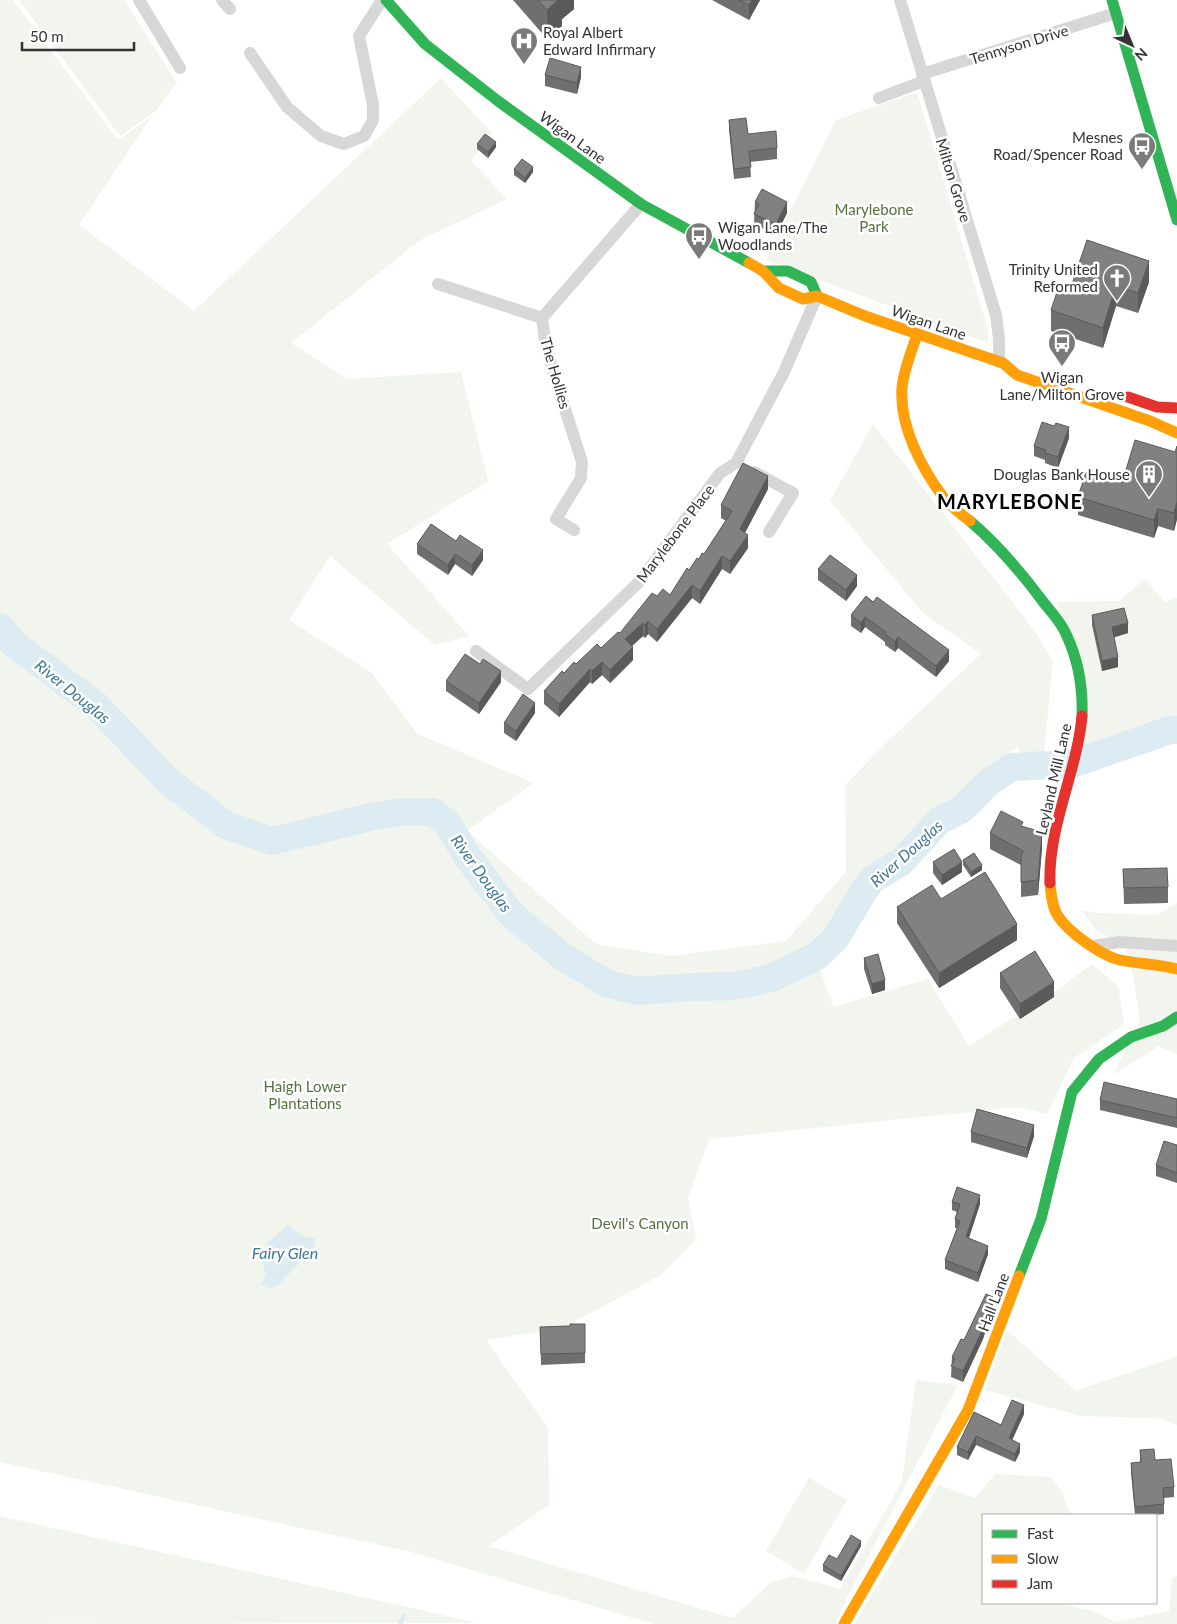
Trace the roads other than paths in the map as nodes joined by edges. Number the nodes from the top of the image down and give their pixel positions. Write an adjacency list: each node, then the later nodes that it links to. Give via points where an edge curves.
1 (139, 0): 8 (street)
2 (382, 0): 7 (street, via 360,36 373,105 373,120 364,136 344,144 322,136 287,107)
3 (386, 0): 11 (main road, Wigan Lane, via 425,44)
4 (900, 0): 9 (street, Milton Grove)
5 (1112, 0): 6 (main road)
6 (1116, 14): 9 (street, Tennyson Drive); 12 (main road)
7 (250, 53)
8 (180, 68)
9 (923, 77): 10 (street, Tennyson Drive); 19 (street, Milton Grove, via 996,316)
10 (879, 98)
11 (640, 204): 13 (main road, Wigan Lane); 16 (street, The Hollies)
12 (1177, 220)
13 (763, 271): 15 (main road, Wigan Lane, via 786,292 803,299); 15 (main road, Wigan Lane, via 788,271 811,282)
14 (438, 284): 16 (street)
15 (817, 296): 17 (main road, Wigan Lane); 23 (street, Marylebone Place, via 784,372)
16 (542, 318): 24 (street, The Hollies, via 553,372 582,462 581,478 556,519)
17 (917, 335): 19 (main road, Wigan Lane); 27 (main road, Leyland Mill Lane, via 909,354 901,400 916,452 944,498 990,540 1035,590 1065,631 1076,661 1081,725 1049,876 1056,913)
18 (1022, 361): 19 (main road, Wigan Lane)
19 (1001, 363): 22 (main road, Wigan Lane, via 1017,375)
20 (1114, 392): 21 (main road, via 1157,407)
21 (1177, 408)
22 (1177, 433)
23 (736, 463): 25 (street, via 793,492); 26 (street, Marylebone Place, via 720,473 640,581 528,689)
24 (574, 530)
25 (769, 532)
26 (476, 651)
27 (1092, 946): 28 (street, via 1120,942); 29 (main road, via 1105,955)
28 (1177, 946)
29 (1177, 969)
30 (1177, 1017): 31 (main road, Hall Lane, via 1163,1026 1132,1037 1099,1059 1072,1092 1041,1219 968,1410)
31 (844, 1624)

